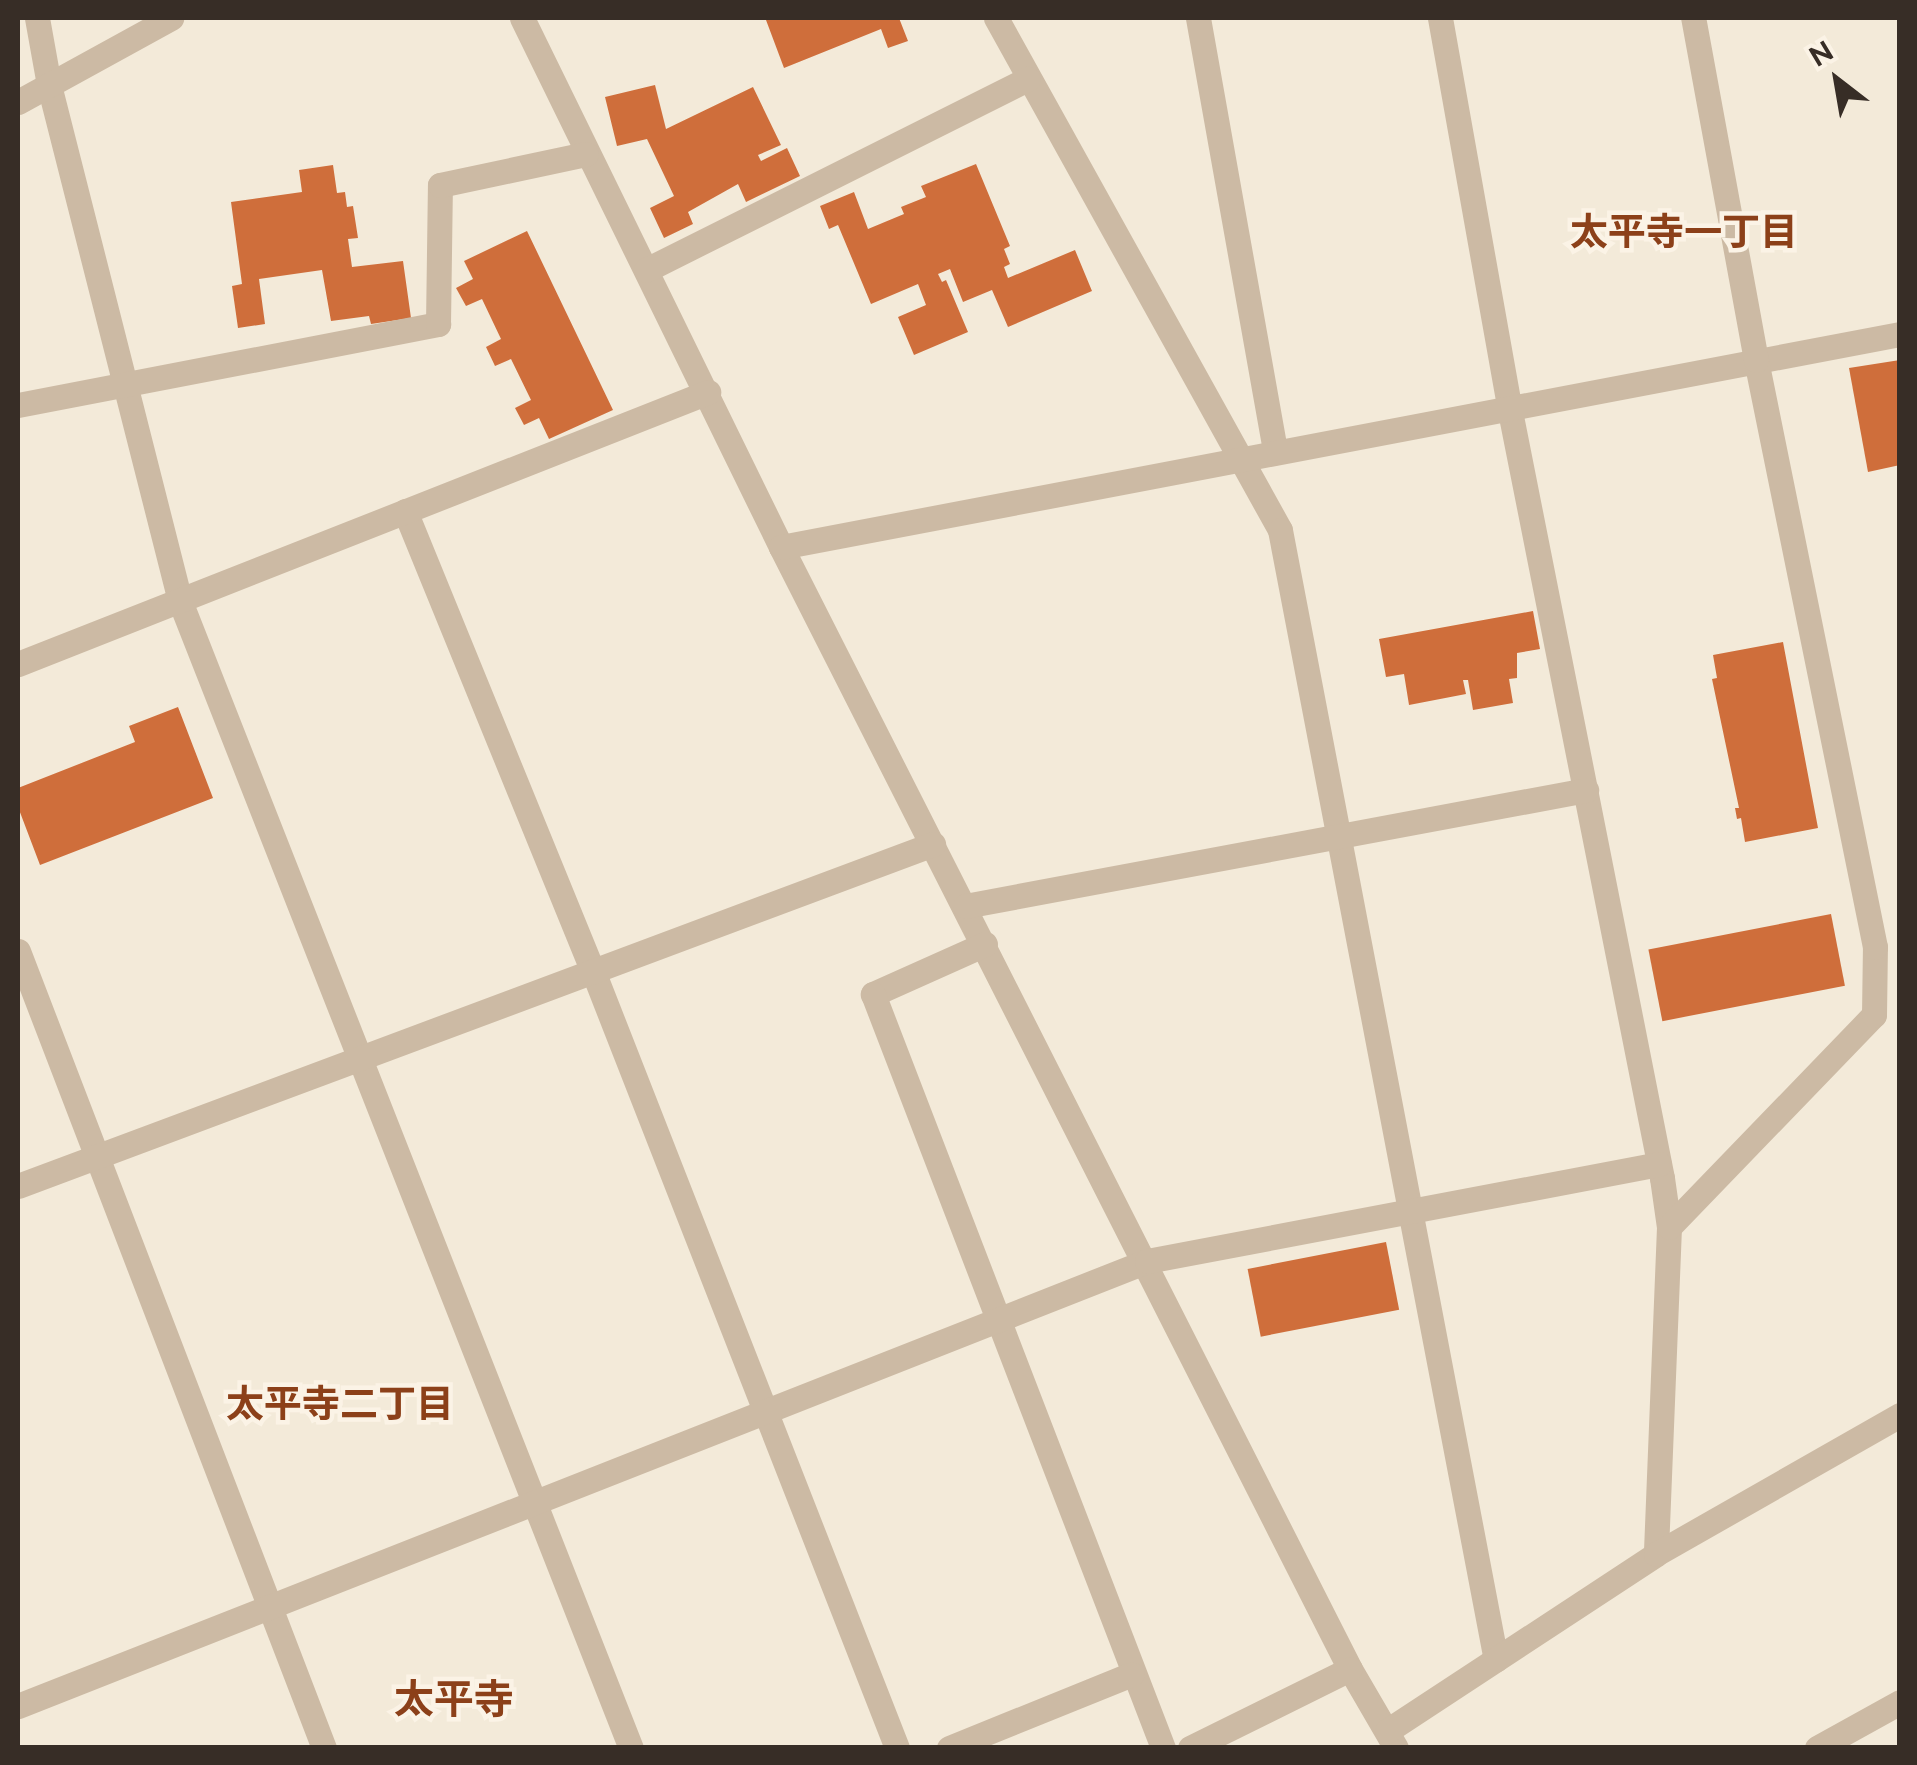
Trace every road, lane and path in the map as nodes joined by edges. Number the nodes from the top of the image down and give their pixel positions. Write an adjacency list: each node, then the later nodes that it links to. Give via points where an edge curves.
1 (37, 18): 9 (street)
2 (171, 18): 9 (street)
3 (522, 18): 11 (street)
4 (996, 18): 8 (street)
5 (1198, 18): 19 (street)
6 (1440, 18): 18 (street)
7 (1693, 18): 14 (street)
8 (1028, 79): 12 (street); 20 (street)
9 (50, 86): 10 (street); 15 (street)
10 (18, 102)
11 (586, 154): 12 (street); 15 (street, via 440,185 438,324)
12 (646, 270): 16 (street)
13 (1900, 334): 14 (street)
14 (1756, 360): 18 (street); 37 (street, via 1875,947 1874,1015)
15 (128, 386): 17 (street); 23 (street)
16 (708, 392): 21 (street); 22 (street)
17 (18, 405)
18 (1510, 411): 19 (street); 25 (street)
19 (1275, 452): 20 (street)
20 (1241, 458): 22 (street); 26 (street, via 1280,530)
21 (405, 511): 23 (street); 31 (street)
22 (781, 547): 27 (street)
23 (180, 600): 24 (street); 32 (street)
24 (18, 664)
25 (1586, 790): 26 (street); 34 (street)
26 (1339, 836): 28 (street); 36 (street)
27 (934, 844): 28 (street); 31 (street)
28 (965, 906): 29 (street)
29 (984, 944): 38 (street); 39 (street, via 874,994)
30 (18, 950): 33 (street)
31 (593, 971): 32 (street); 40 (street)
32 (360, 1058): 33 (street); 42 (street)
33 (94, 1158): 35 (street); 44 (street)
34 (1659, 1164): 36 (street); 37 (street)
35 (18, 1186)
36 (1411, 1211): 38 (street); 45 (street)
37 (1669, 1227): 43 (street)
38 (1147, 1262): 39 (street); 46 (street)
39 (997, 1320): 40 (street); 47 (street)
40 (768, 1410): 42 (street); 53 (street)
41 (1900, 1415): 43 (street)
42 (534, 1502): 44 (street); 52 (street)
43 (1656, 1554): 45 (street)
44 (270, 1606): 49 (street); 51 (street)
45 (1496, 1660): 50 (street)
46 (1350, 1669): 50 (street); 56 (street)
47 (1132, 1674): 54 (street); 55 (street)
48 (1900, 1702): 57 (street)
49 (18, 1706)
50 (1392, 1740)
51 (324, 1748)
52 (631, 1748)
53 (897, 1748)
54 (949, 1748)
55 (1163, 1748)
56 (1190, 1748)
57 (1816, 1748)

